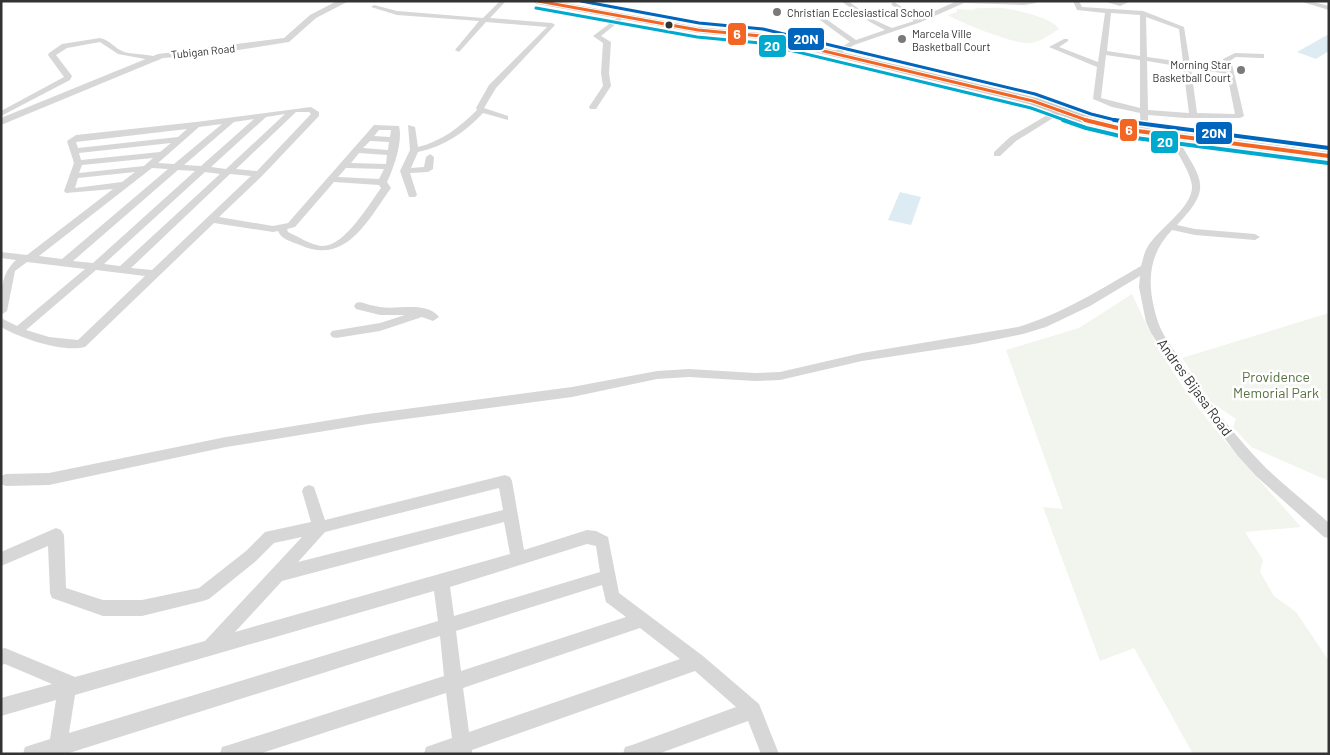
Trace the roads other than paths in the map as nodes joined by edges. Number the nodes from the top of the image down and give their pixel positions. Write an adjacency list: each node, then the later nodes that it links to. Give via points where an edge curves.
1 (345, 1): 29 (street, Tubigan Road, via 321,11 286,40)
2 (502, 1): 20 (street)
3 (844, 1): 22 (street, via 872,21)
4 (900, 1): 21 (street, via 894,4)
5 (963, 1): 6 (street, via 1024,4); 21 (street)
6 (1033, 1)
7 (1076, 1): 17 (street, via 1079,9)
8 (1106, 1): 12 (street)
9 (1128, 1): 12 (street)
10 (1302, 1): 14 (street)
11 (542, 2): 19 (main road)
12 (1120, 4): 16 (street)
13 (374, 7): 20 (street, via 397,13)
14 (1329, 8)
15 (811, 11): 24 (street)
16 (1126, 11): 17 (street); 18 (street)
17 (1108, 12): 26 (street)
18 (1143, 13): 30 (street); 31 (street, via 1182,28)
19 (623, 16): 27 (main road, via 703,31 756,36); 34 (street, via 596,36 607,42 607,86)
20 (485, 20): 25 (street); 36 (street, via 552,25 492,87)
21 (919, 21): 22 (street)
22 (892, 30): 24 (street)
23 (1066, 40): 32 (street, via 1053,47)
24 (856, 43): 27 (street)
25 (459, 50)
26 (1102, 52): 30 (street); 32 (street)
27 (836, 54): 37 (main road)
28 (1261, 56): 33 (street, via 1235,55 1227,59)
29 (156, 59): 39 (street, via 119,52 100,40 65,46 52,54 67,78); 44 (street, Tubigan Road)
30 (1144, 59): 31 (street); 38 (street)
31 (1187, 65): 33 (street); 41 (street)
32 (1100, 66): 38 (street, via 1097,99)
33 (1230, 72): 41 (street, via 1240,116)
34 (592, 107)
35 (294, 110): 40 (street); 64 (street); 66 (street, via 311,109 316,114)
36 (481, 110): 42 (street); 51 (street, via 456,135)
37 (1062, 110): 47 (main road, via 1103,125); 55 (street, via 1013,139)
38 (1144, 113): 41 (street); 47 (street)
39 (1, 114)
40 (263, 115): 43 (street); 63 (street)
41 (1193, 115)
42 (505, 118)
43 (232, 120): 45 (street); 61 (street)
44 (1, 122)
45 (196, 125): 49 (street); 52 (street, via 76,138 71,141)
46 (411, 127): 51 (street)
47 (1144, 133): 48 (main road)
48 (1173, 137): 56 (main road); 74 (street, Andres Bijasa Road, via 1198,188 1190,207)
49 (180, 139): 52 (street); 54 (street)
50 (358, 150): 53 (street); 53 (street, via 377,127 382,126 396,128); 59 (street)
51 (414, 150): 65 (street)
52 (75, 152): 58 (street)
53 (393, 153): 62 (street)
54 (162, 154): 58 (street); 60 (street)
55 (996, 154)
56 (1329, 156)
57 (430, 157): 65 (street, via 428,169)
58 (78, 163): 67 (street)
59 (344, 165): 62 (street); 68 (street)
60 (148, 166): 61 (street); 67 (street); 70 (street)
61 (177, 167): 63 (street); 78 (street)
62 (390, 167): 69 (street)
63 (202, 169): 64 (street); 79 (street)
64 (230, 171): 66 (street); 81 (street)
65 (405, 171): 71 (street)
66 (259, 174): 72 (street)
67 (75, 176): 70 (street, via 69,191)
68 (333, 179): 69 (street); 73 (street, via 291,225)
69 (382, 182): 73 (street, via 386,188 342,244 324,249 313,246 284,234)
70 (124, 185): 77 (street)
71 (412, 195)
72 (210, 219): 73 (street, via 273,229); 82 (street)
73 (281, 227)
74 (1171, 227): 75 (street); 80 (street, Andres Bijasa Road, via 1152,248)
75 (1255, 237)
76 (1, 255): 77 (street)
77 (27, 259): 78 (street); 84 (street, via 10,270)
78 (64, 263): 79 (street)
79 (94, 267): 81 (street); 86 (street)
80 (1146, 268): 88 (street, via 1042,324 974,340 862,357 780,376 657,375 572,392 226,442 48,479); 92 (street, Andres Bijasa Road, via 1146,297 1152,322 1189,382 1261,472)
81 (122, 270): 82 (street)
82 (154, 274): 86 (street, via 82,344 47,342)
83 (360, 306): 87 (street, via 380,311 427,314 384,327)
84 (1, 311)
85 (1, 322): 86 (street)
86 (17, 332)
87 (336, 334)
88 (6, 480)
89 (309, 491): 91 (street)
90 (511, 514): 91 (street, via 505,480); 93 (street); 95 (street)
91 (320, 528): 94 (street, via 270,537 203,594 142,608 103,608 58,593 56,535); 95 (street)
92 (1329, 532)
93 (518, 558): 96 (street, via 587,537 596,538 603,542); 97 (street)
94 (1, 559)
95 (277, 575): 100 (street)
96 (609, 576): 98 (street, via 612,597); 99 (street)
97 (441, 582): 99 (street); 100 (street)
98 (641, 620): 102 (street); 103 (street)
99 (447, 626): 103 (street); 108 (street)
100 (211, 647): 104 (street)
101 (1, 656): 104 (street, via 68,682)
102 (697, 662): 106 (street); 107 (street)
103 (454, 682): 107 (street); 110 (street)
104 (67, 688): 105 (street); 108 (street)
105 (1, 706)
106 (753, 710): 112 (street); 113 (street)
107 (463, 749): 111 (street)
108 (57, 750): 109 (street)
109 (32, 754)
110 (229, 754)
111 (433, 754)
112 (632, 754)
113 (770, 754)

